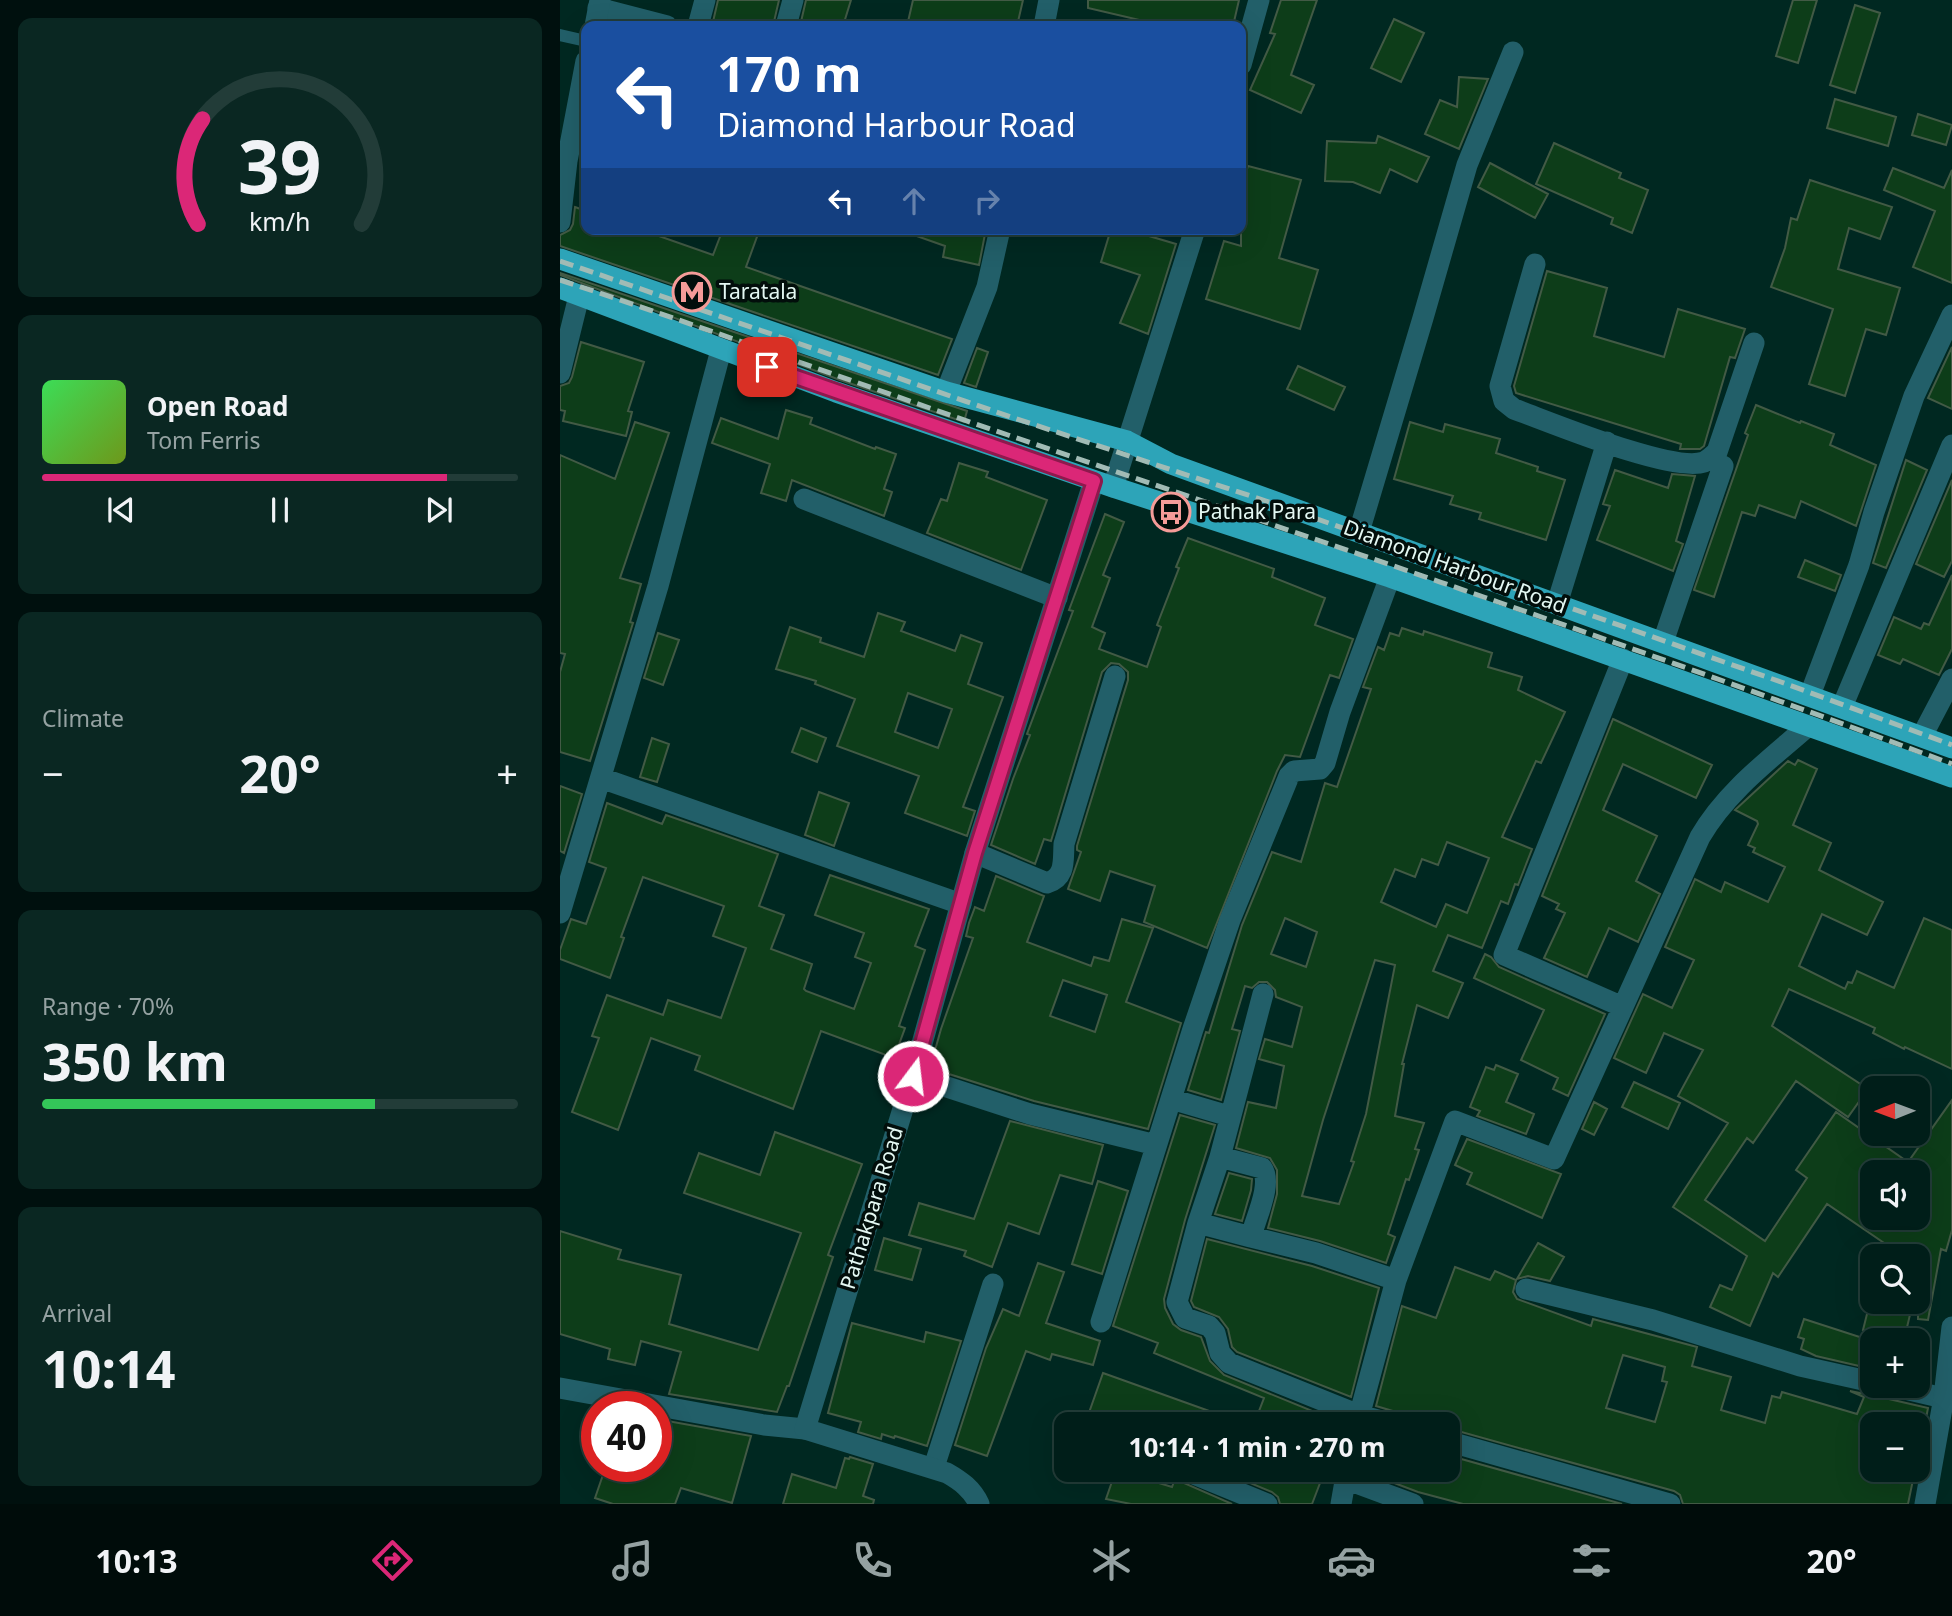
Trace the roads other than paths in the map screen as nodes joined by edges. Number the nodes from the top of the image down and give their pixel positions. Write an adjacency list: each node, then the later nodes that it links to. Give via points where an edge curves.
1 (705, 0): 7 (street)
2 (793, 0): 8 (street)
3 (1049, 0): 9 (street)
4 (1259, 0): 12 (street)
5 (598, 11): 6 (street)
6 (644, 21)
7 (699, 21)
8 (787, 21)
9 (1045, 21)
10 (560, 35): 11 (lane)
11 (581, 40)
12 (1246, 47)
13 (1513, 52): 32 (street, via 1467,165)
14 (581, 89): 15 (street)
15 (560, 222)
16 (999, 235): 25 (street, via 987,287)
17 (1193, 235): 26 (street, Pathakpara Road)
18 (560, 259): 25 (highway, Diamond Harbour Road)
19 (1535, 264): 27 (street, via 1500,386 1504,401 1514,409)
20 (570, 292): 23 (highway, Diamond Harbour Road); 24 (street)
21 (1952, 315): 40 (street, via 1914,396 1859,565)
22 (1754, 343): 27 (street, via 1717,452 1705,462 1664,460)
23 (721, 350): 30 (highway, Diamond Harbour Road); 46 (street, via 659,586)
24 (560, 373)
25 (946, 392): 26 (highway, Diamond Harbour Road)
26 (1127, 441): 30 (street, Pathakpara Road); 32 (highway, Diamond Harbour Road, via 1171,464)
27 (1607, 442): 35 (street)
28 (1952, 445): 41 (street)
29 (1723, 466): 36 (street)
30 (1104, 484): 33 (highway, Diamond Harbour Road); 34 (street, Pathakpara Road)
31 (804, 499): 34 (street)
32 (1359, 532): 35 (highway, Diamond Harbour Road)
33 (1390, 576): 37 (highway, Diamond Harbour Road); 53 (street, via 1325,763 1320,769 1294,771 1289,776 1230,920)
34 (1057, 598): 47 (street, Pathakpara Road)
35 (1558, 604): 36 (highway, Diamond Harbour Road)
36 (1663, 642): 40 (highway, Diamond Harbour Road)
37 (1623, 659): 42 (highway, Diamond Harbour Road); 51 (street, via 1504,955)
38 (1115, 676): 47 (street, via 1064,845 1062,872 1056,880 1047,883)
39 (1952, 679): 43 (street)
40 (1810, 695): 41 (highway, Diamond Harbour Road)
41 (1842, 707): 43 (highway, Diamond Harbour Road)
42 (1808, 726): 45 (highway, Diamond Harbour Road); 51 (street, via 1713,814)
43 (1922, 736): 44 (highway, Diamond Harbour Road)
44 (1952, 748)
45 (1952, 777)
46 (601, 778): 48 (street); 49 (street)
47 (975, 853): 48 (street, Pathakpara Road)
48 (961, 904): 52 (street, Pathakpara Road)
49 (560, 913)
50 (1263, 994): 54 (street)
51 (1623, 1007): 59 (street, via 1554,1159 1455,1121)
52 (913, 1076): 55 (street, via 1030,1114); 70 (street, Pathakpara Road)
53 (1171, 1099): 54 (street); 55 (street)
54 (1229, 1116): 56 (street)
55 (1156, 1145): 62 (street)
56 (1220, 1157): 57 (street); 58 (street, via 1262,1168 1266,1174)
57 (1199, 1223): 58 (street); 68 (street, via 1177,1302 1185,1318 1216,1333 1220,1353 1229,1363)
58 (1251, 1237): 59 (street)
59 (1396, 1280): 69 (street)
60 (993, 1284): 72 (street)
61 (1526, 1289): 64 (street)
62 (1101, 1322)
63 (1952, 1327): 67 (street)
64 (1860, 1379)
65 (560, 1388): 70 (street)
66 (1930, 1395): 67 (street)
67 (1948, 1399): 81 (street)
68 (1340, 1412)
69 (1360, 1412)
70 (805, 1429): 72 (street)
71 (1460, 1445): 80 (street)
72 (934, 1467): 76 (street, via 960,1480)
73 (1213, 1482): 77 (street)
74 (1346, 1482): 78 (street)
75 (1363, 1482): 79 (street)
76 (979, 1504)
77 (1267, 1504)
78 (1341, 1504)
79 (1413, 1504)
80 (1670, 1504)
81 (1926, 1504)

